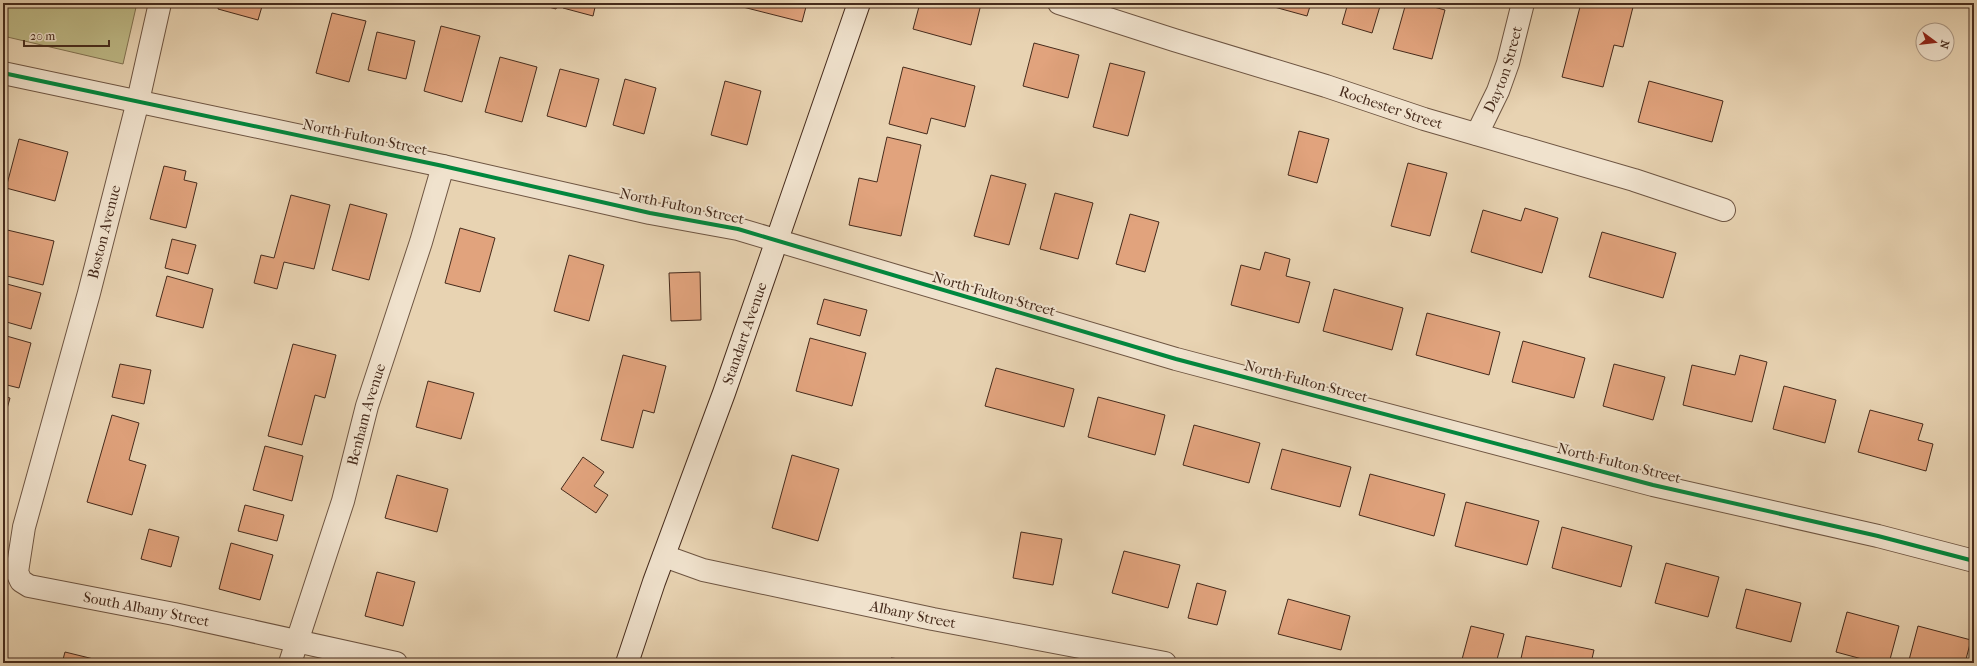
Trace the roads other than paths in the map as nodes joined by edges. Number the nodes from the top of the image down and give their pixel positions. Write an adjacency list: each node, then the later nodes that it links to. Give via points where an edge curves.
1 (160, 3): 6 (street, Boston Avenue)
2 (859, 3): 10 (street, Standart Avenue)
3 (1059, 3): 7 (street, Rochester Street)
4 (1523, 3): 7 (street, Dayton Street, via 1498,91)
5 (3, 72): 6 (street, North Fulton Street)
6 (138, 101): 8 (street, North Fulton Street); 11 (street, Boston Avenue, via 89,293)
7 (1476, 134): 9 (street, Rochester Street, via 1634,180)
8 (443, 166): 10 (street, North Fulton Street, via 738,229); 14 (street, Benham Avenue, via 367,406 343,501)
9 (1724, 210)
10 (778, 240): 12 (street, Standart Avenue); 13 (street, North Fulton Street, via 1176,359 1653,485 1878,536)
11 (42, 459): 14 (street, South Albany Street, via 24,527 17,572 21,581 29,586 174,614)
12 (664, 556): 17 (street, Standart Avenue); 18 (street, Albany Street, via 703,570 925,618)
13 (1974, 561)
14 (298, 642): 15 (street, Benham Avenue); 16 (street, South Albany Street)
15 (290, 663)
16 (396, 663)
17 (627, 663)
18 (1165, 663)

